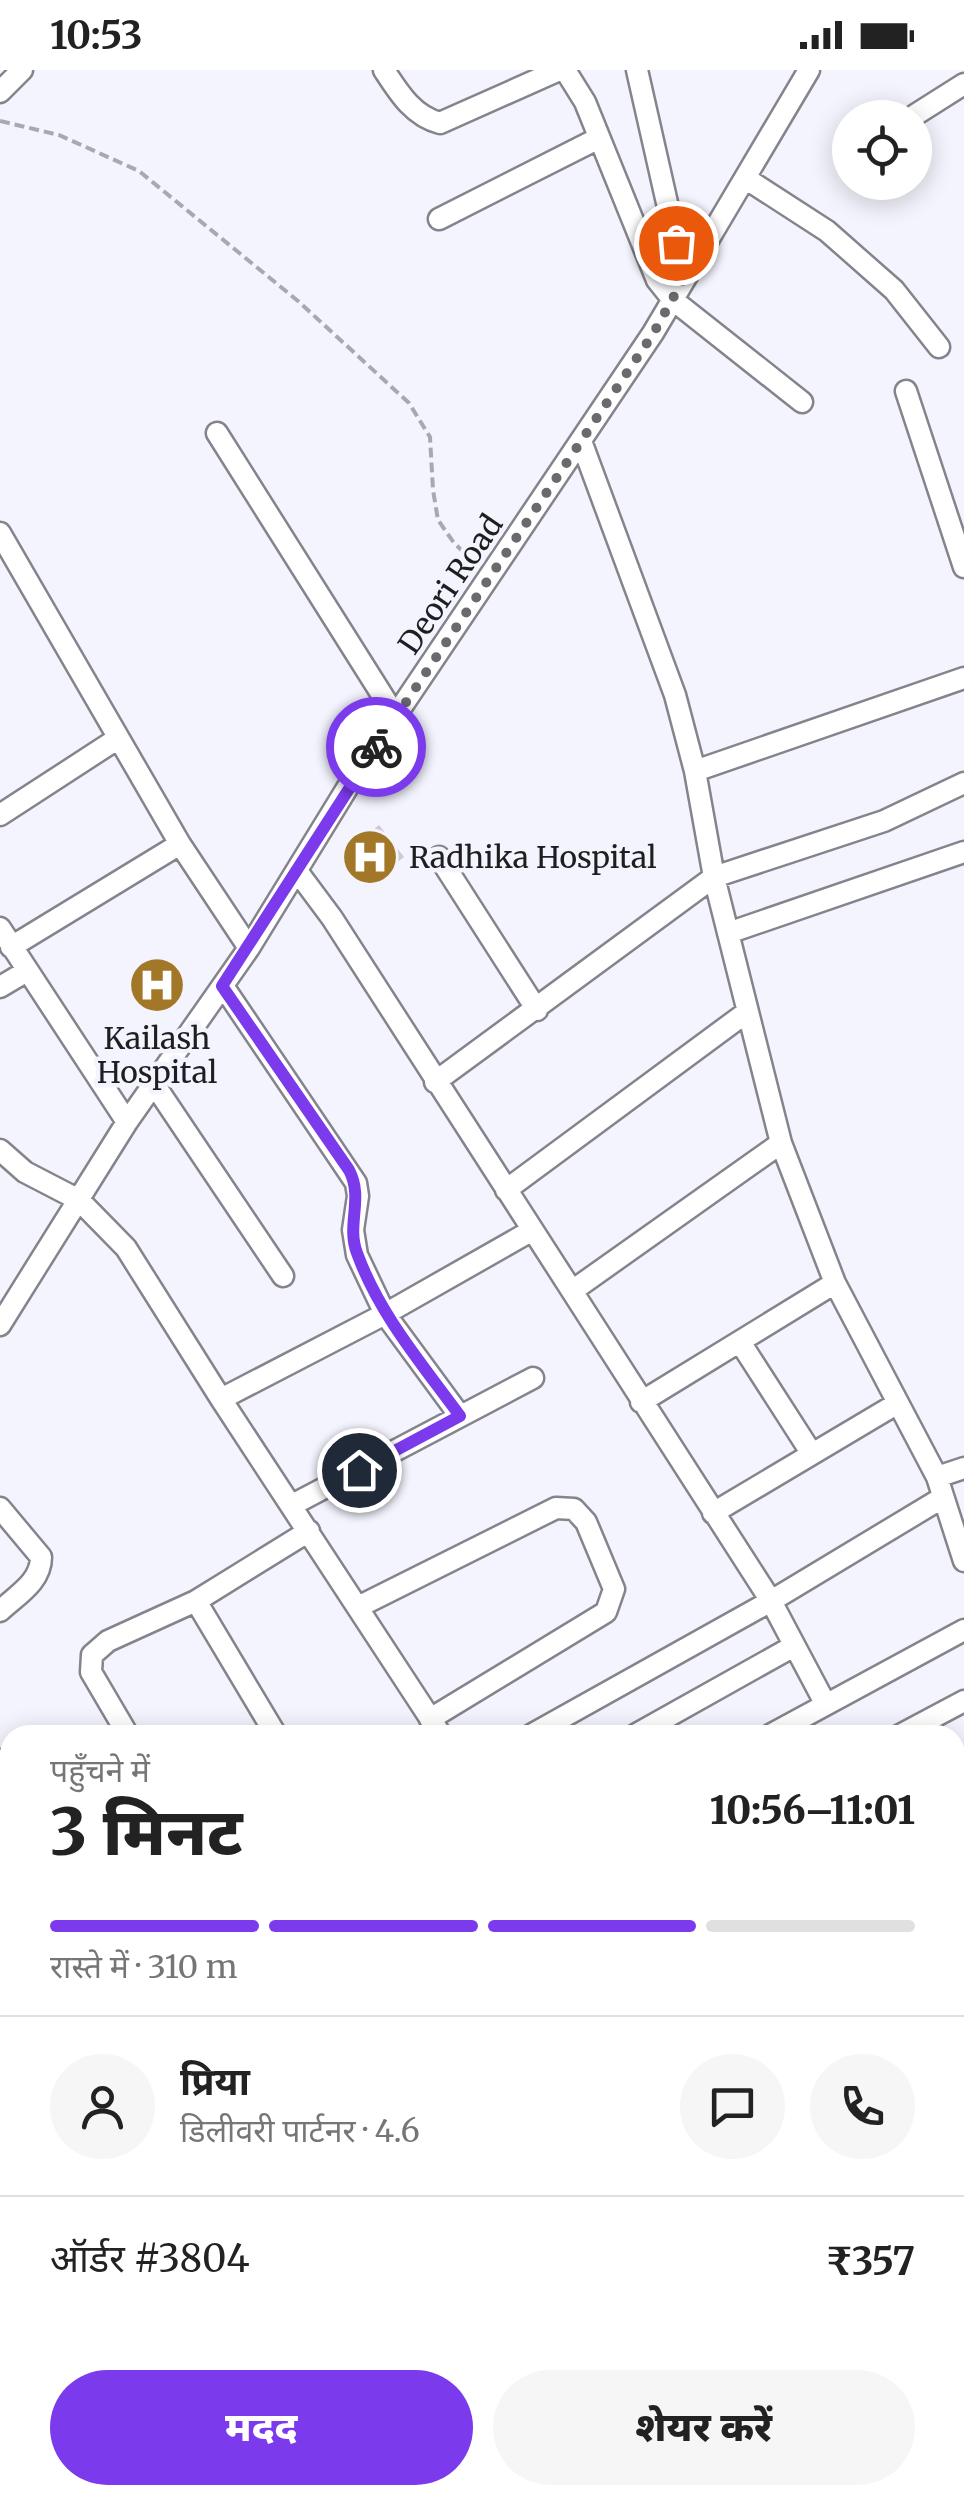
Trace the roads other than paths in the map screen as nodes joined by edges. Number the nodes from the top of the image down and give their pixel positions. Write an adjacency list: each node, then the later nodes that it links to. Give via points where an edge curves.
1 (22, 70): 7 (street)
2 (384, 70): 3 (street, via 404,99 440,124)
3 (562, 70): 9 (street, via 586,102)
4 (637, 70): 12 (street)
5 (809, 70): 10 (street, Deori Road)
6 (964, 84): 8 (street)
7 (0, 92)
8 (932, 104)
9 (599, 138): 11 (street); 13 (street, via 657,280)
10 (745, 178): 12 (street, Deori Road); 14 (street, via 827,232 894,290)
11 (439, 219)
12 (684, 278): 13 (street, Deori Road)
13 (673, 300): 16 (street); 18 (street, Deori Road)
14 (939, 347)
15 (906, 392): 21 (street)
16 (802, 402)
17 (217, 432): 23 (street)
18 (581, 442): 23 (street, Deori Road); 25 (street, via 675,695)
19 (0, 533): 20 (street)
20 (6, 560): 24 (street)
21 (964, 567)
22 (964, 678): 25 (street)
23 (396, 718): 31 (street, Deori Road)
24 (117, 738): 27 (street); 28 (street)
25 (695, 771): 32 (street)
26 (964, 784): 32 (street, via 884,821)
27 (0, 815)
28 (180, 844): 35 (street); 36 (street)
29 (964, 852): 34 (street)
30 (439, 857): 40 (street)
31 (297, 872): 36 (street, Deori Road); 42 (street)
32 (714, 877): 34 (street); 40 (street)
33 (0, 928): 35 (street)
34 (728, 933): 41 (street)
35 (12, 947): 37 (street)
36 (250, 948): 38 (street, Deori Road)
37 (27, 970): 39 (street); 44 (street)
38 (222, 986): 43 (street, Deori Road); 53 (street, via 356,1183 354,1242)
39 (0, 987)
40 (536, 1010): 42 (street)
41 (748, 1012): 45 (street); 47 (street)
42 (435, 1082): 47 (street)
43 (154, 1084): 44 (street, Deori Road); 50 (street)
44 (127, 1122): 48 (street, Deori Road)
45 (781, 1144): 51 (street); 52 (street)
46 (0, 1150): 48 (street, via 25,1172)
47 (506, 1190): 49 (street)
48 (79, 1200): 54 (street, Deori Road); 57 (street, via 126,1248)
49 (530, 1232): 52 (street); 53 (street)
50 (283, 1276)
51 (835, 1283): 55 (street); 59 (street)
52 (572, 1291): 58 (street)
53 (385, 1314): 57 (street); 60 (street)
54 (0, 1326)
55 (740, 1342): 58 (street); 61 (street)
56 (533, 1378): 60 (street)
57 (220, 1400): 64 (street)
58 (641, 1402): 66 (street)
59 (898, 1403): 61 (street); 63 (street)
60 (460, 1416): 64 (street)
61 (812, 1454): 66 (street)
62 (964, 1468): 63 (street)
63 (939, 1488): 68 (street); 70 (street)
64 (292, 1505): 67 (street)
65 (0, 1508): 72 (street, via 41,1565)
66 (713, 1513): 70 (street)
67 (309, 1531): 69 (street); 71 (street)
68 (964, 1561)
69 (196, 1601): 77 (street, via 92,1656 91,1672); 78 (street)
70 (771, 1601): 74 (street); 81 (street)
71 (358, 1607): 79 (street); 80 (street, via 556,1508 574,1509 586,1522 614,1589 606,1612)
72 (0, 1611)
73 (964, 1630): 76 (street)
74 (794, 1646): 76 (street); 82 (street)
75 (964, 1701): 84 (street)
76 (825, 1703): 83 (street)
77 (122, 1725)
78 (270, 1725)
79 (435, 1725)
80 (439, 1725)
81 (549, 1725)
82 (653, 1725)
83 (787, 1725)
84 (919, 1725)

